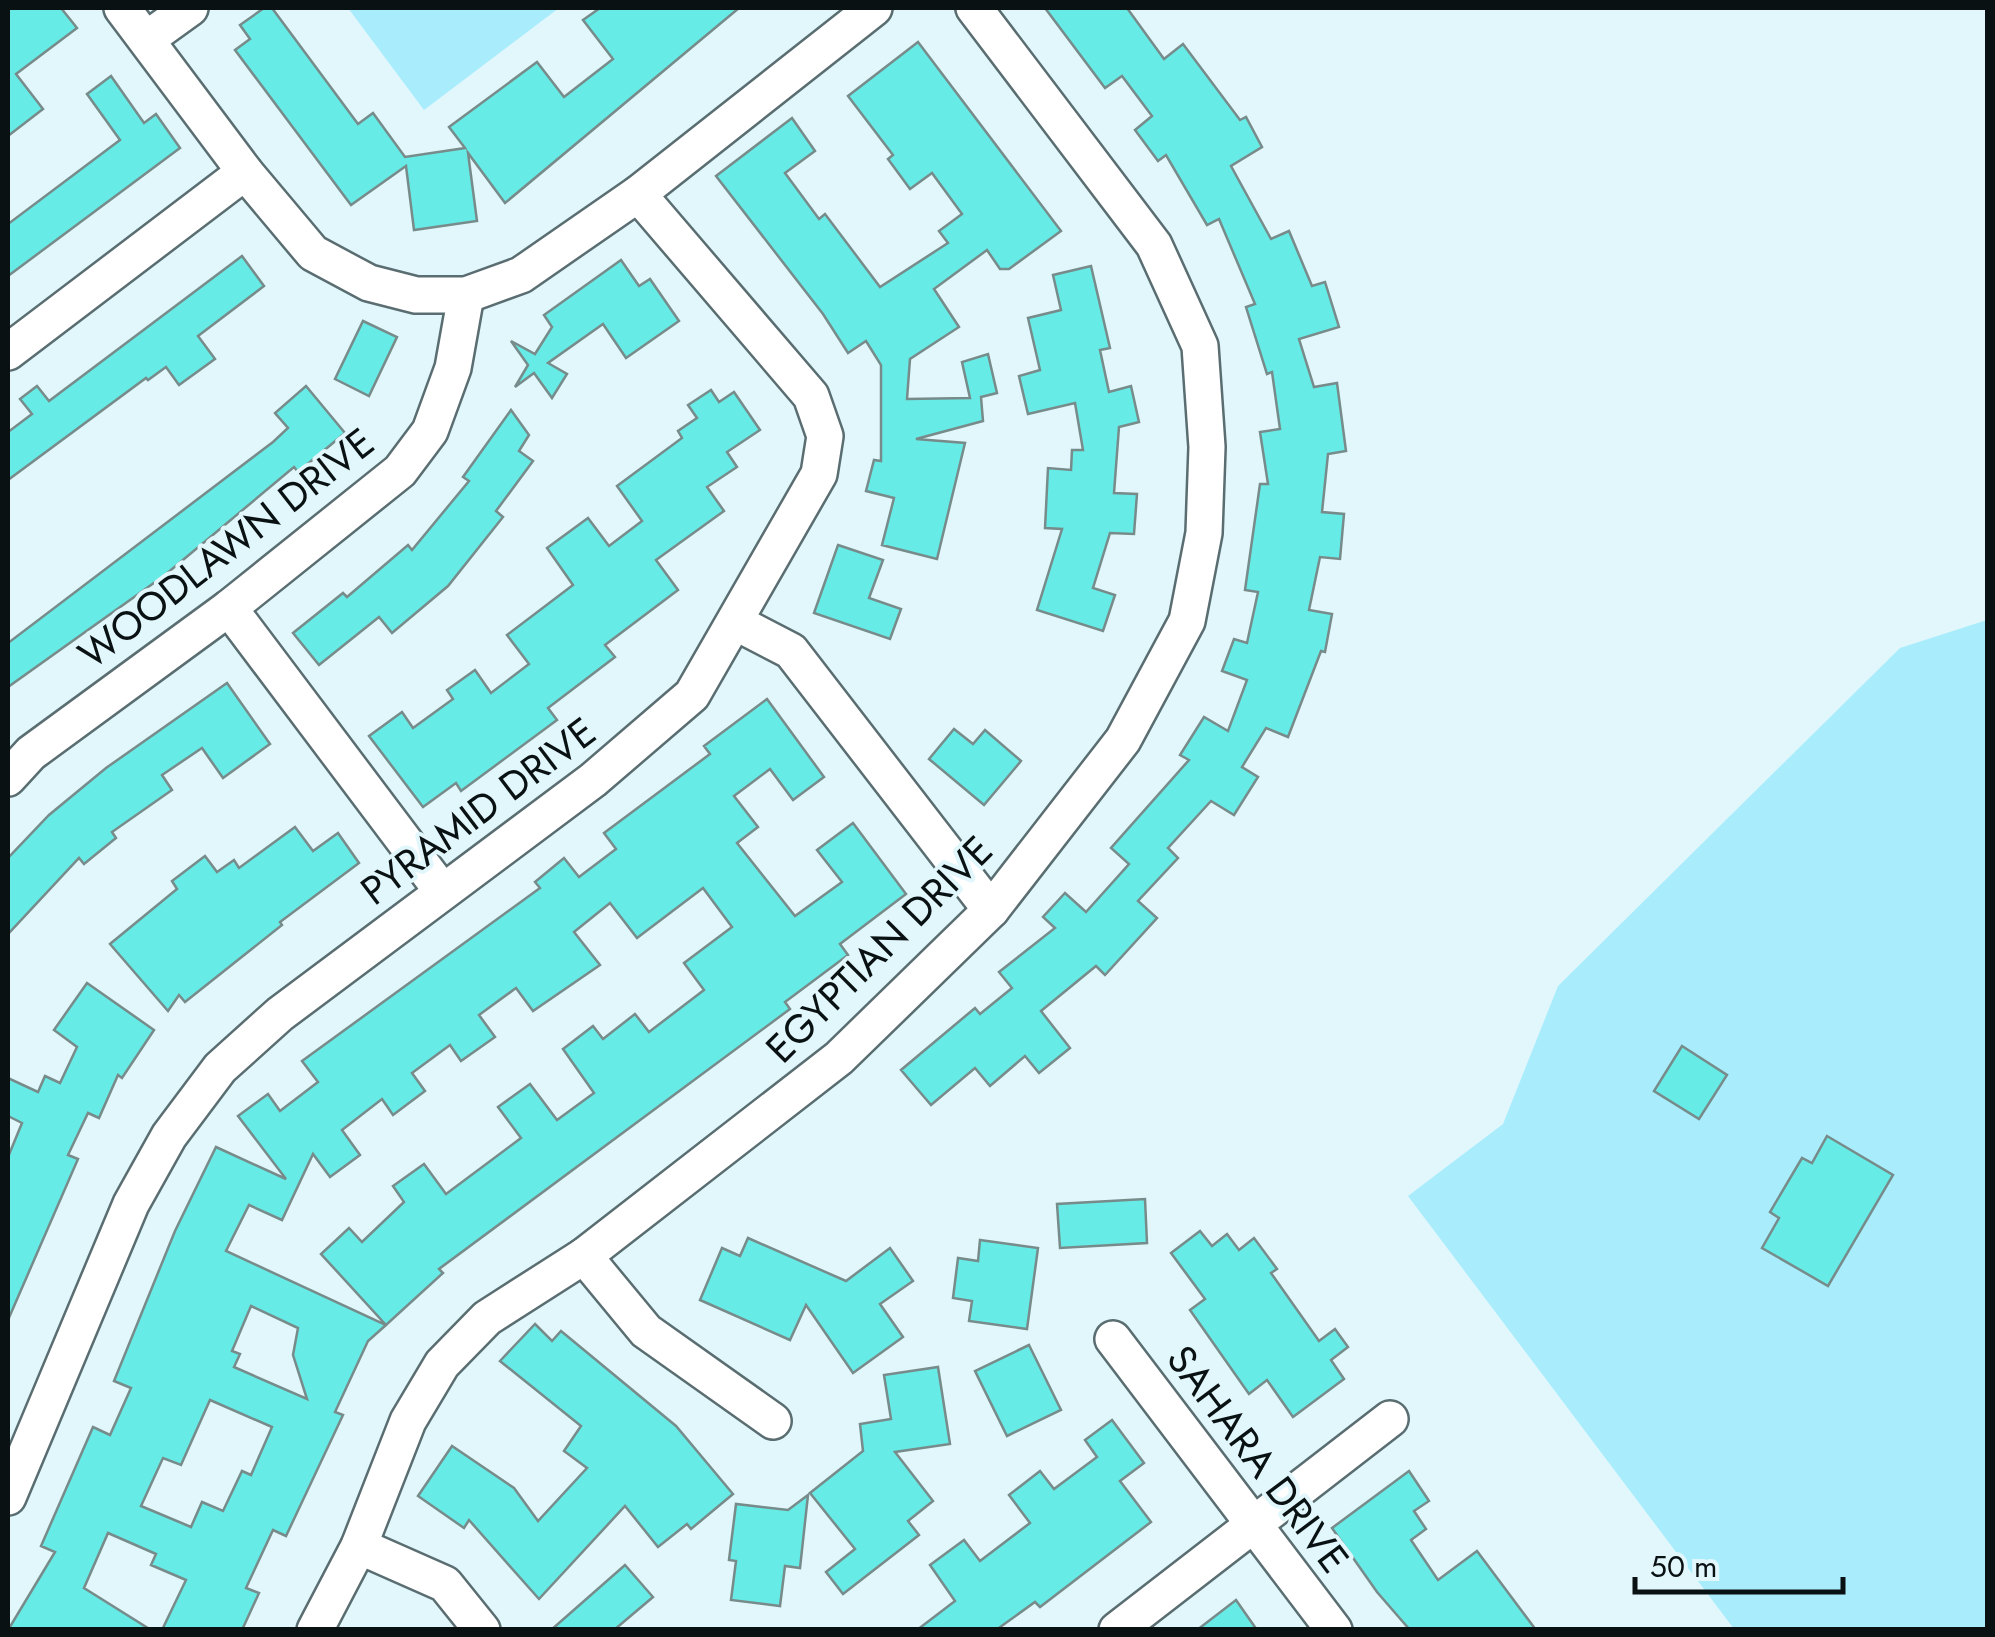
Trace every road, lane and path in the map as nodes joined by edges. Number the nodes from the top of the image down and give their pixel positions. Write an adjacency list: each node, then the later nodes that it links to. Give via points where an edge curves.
1 (122, 8): 5 (street)
2 (190, 8): 5 (street)
3 (874, 8): 7 (street)
4 (974, 8): 14 (street, EGYPTIAN DRIVE, via 1154,245 1200,346 1207,447 1204,533 1187,621 1123,740)
5 (146, 39): 6 (street)
6 (245, 172): 8 (street, via 313,253 369,283 416,294); 9 (street)
7 (638, 194): 8 (street, via 521,274); 11 (street, PYRAMID DRIVE, via 811,396 825,436 819,474)
8 (466, 295): 10 (street, WOODLAWN DRIVE, via 453,368 430,431 410,458)
9 (8, 352)
10 (229, 608): 12 (street, WOODLAWN DRIVE, via 30,753); 13 (street)
11 (735, 622): 13 (street, PYRAMID DRIVE, via 692,695 593,780); 14 (street, via 791,652)
12 (8, 778)
13 (442, 891): 19 (street, PYRAMID DRIVE, via 280,1014 220,1068 168,1136 131,1204)
14 (991, 910): 15 (street, EGYPTIAN DRIVE, via 839,1058)
15 (584, 1256): 18 (street, via 646,1331); 21 (street, EGYPTIAN DRIVE, via 487,1318 442,1364 408,1420)
16 (1113, 1340): 20 (street, SAHARA DRIVE)
17 (1390, 1419): 20 (street)
18 (773, 1422)
19 (8, 1498)
20 (1254, 1522): 24 (street); 25 (street, SAHARA DRIVE)
21 (359, 1546): 22 (street, EGYPTIAN DRIVE); 23 (street, via 445,1584)
22 (316, 1630)
23 (482, 1630)
24 (1117, 1630)
25 (1334, 1630)

